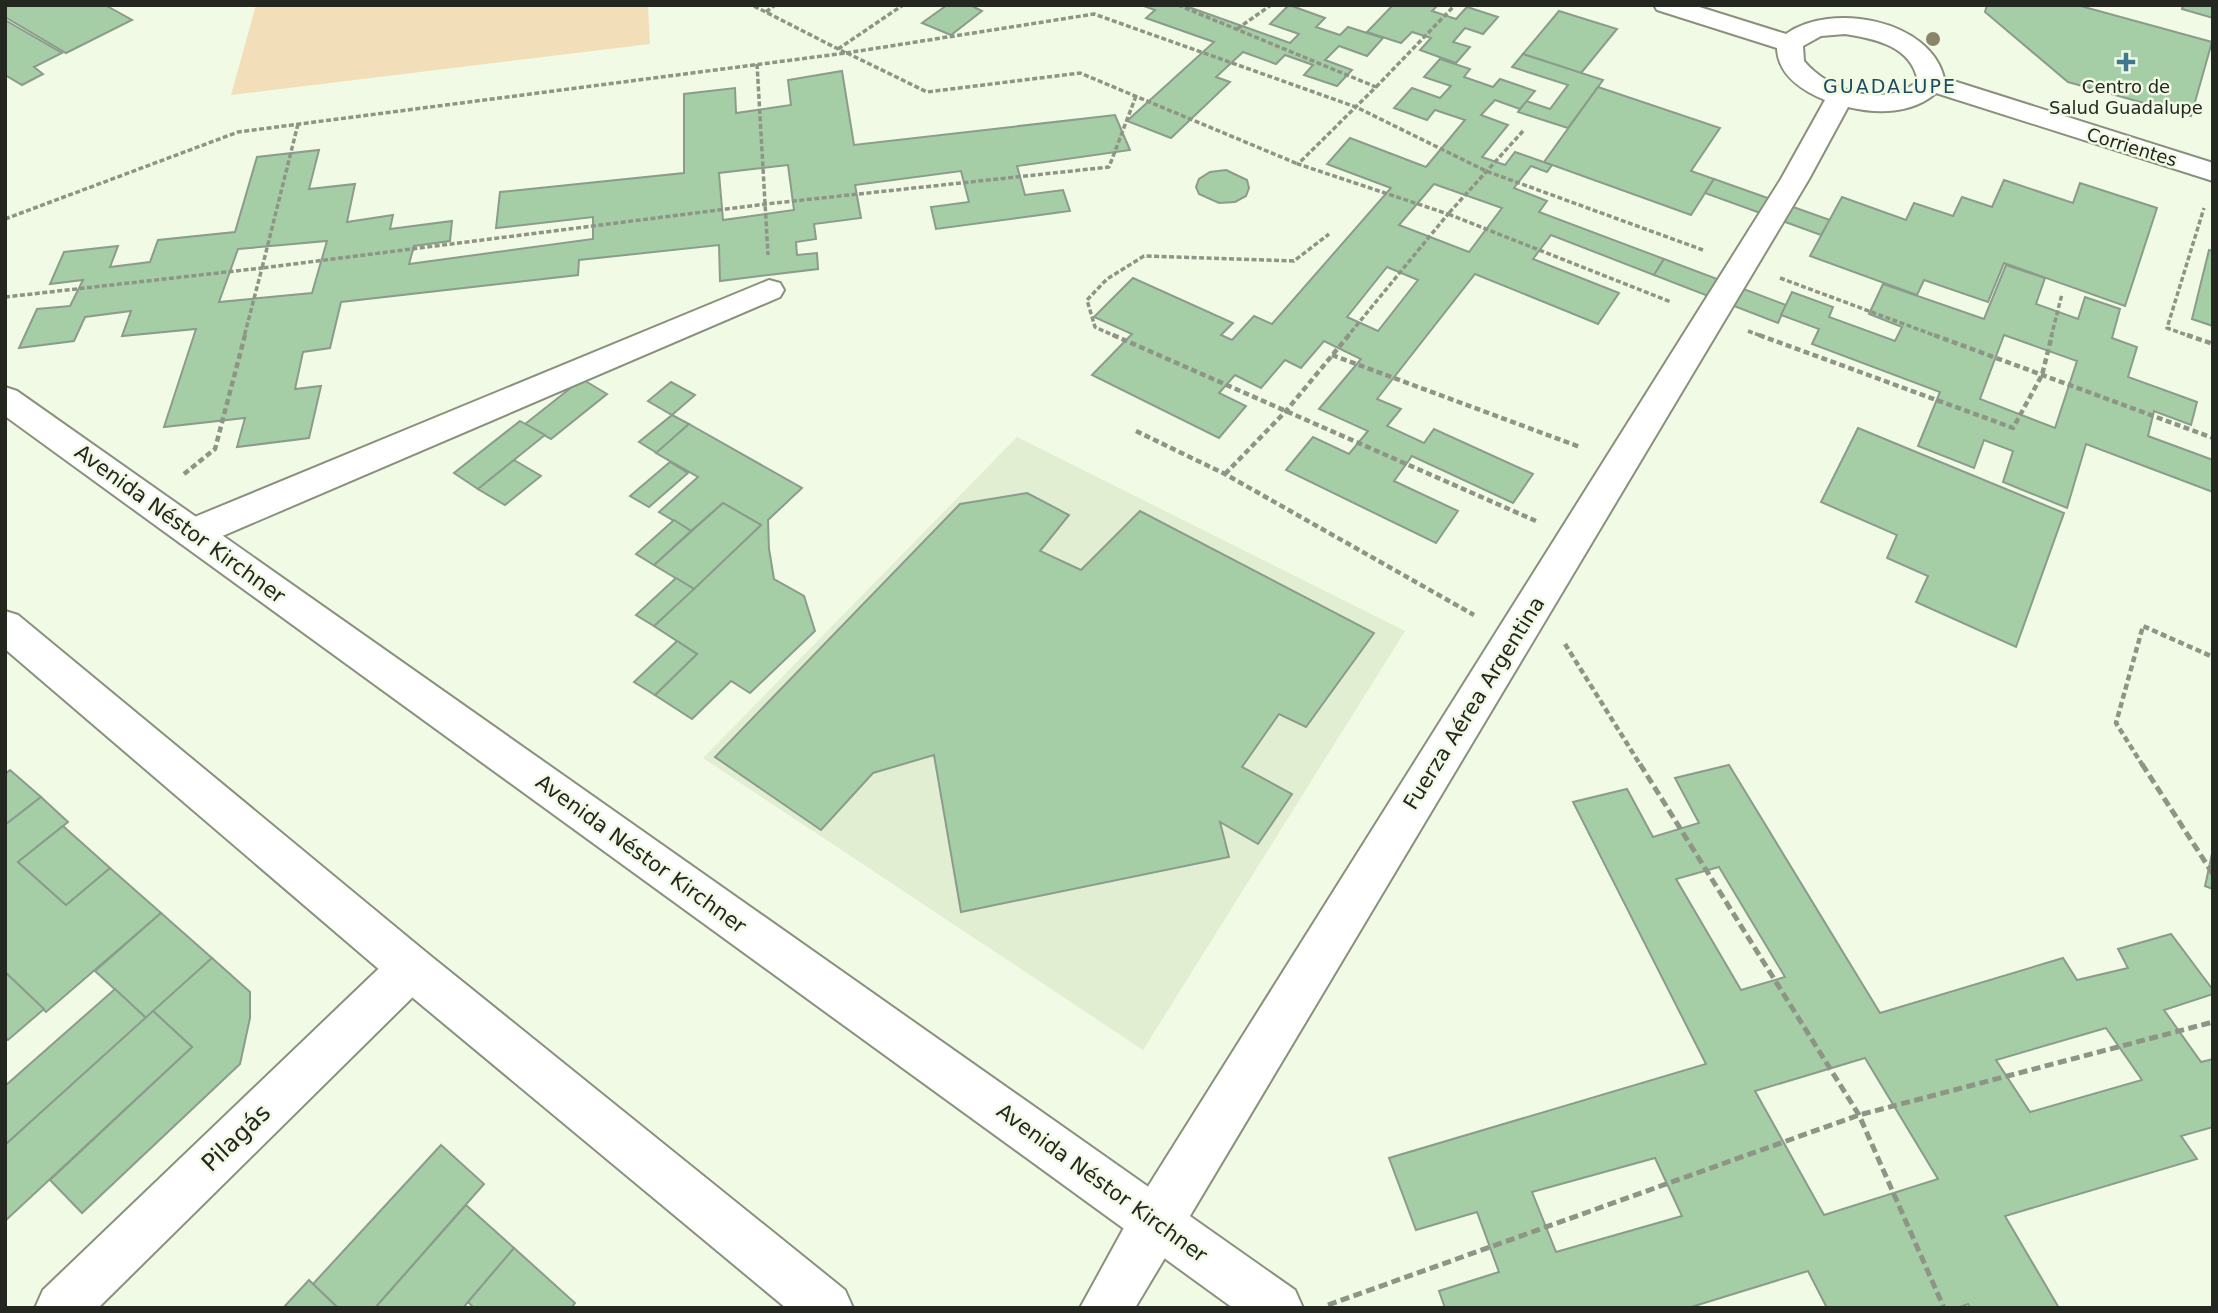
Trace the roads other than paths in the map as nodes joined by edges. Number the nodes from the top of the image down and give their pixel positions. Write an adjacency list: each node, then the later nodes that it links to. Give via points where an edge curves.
1 (1666, 5): 4 (street)
2 (1886, 5): 3 (street)
3 (1871, 30): 4 (street, via 1820,27 1801,33); 5 (street, via 1919,52 1931,68)
4 (1790, 44): 6 (street, via 1791,62 1809,81)
5 (1932, 83): 6 (street, via 1921,95 1899,102 1871,103); 7 (street, Corrientes)
6 (1840, 96): 13 (street, Fuerza Aérea Argentina, via 1743,265)
7 (2213, 172)
8 (769, 290): 10 (street)
9 (5, 399): 10 (street, Avenida Néstor Kirchner)
10 (193, 533): 13 (street, Avenida Néstor Kirchner)
11 (5, 626): 12 (street)
12 (411, 968): 14 (street, Pilagás); 15 (street)
13 (1155, 1222): 16 (street, Fuerza Aérea Argentina); 17 (street, Avenida Néstor Kirchner)
14 (61, 1308)
15 (827, 1308)
16 (1106, 1308)
17 (1277, 1308)

